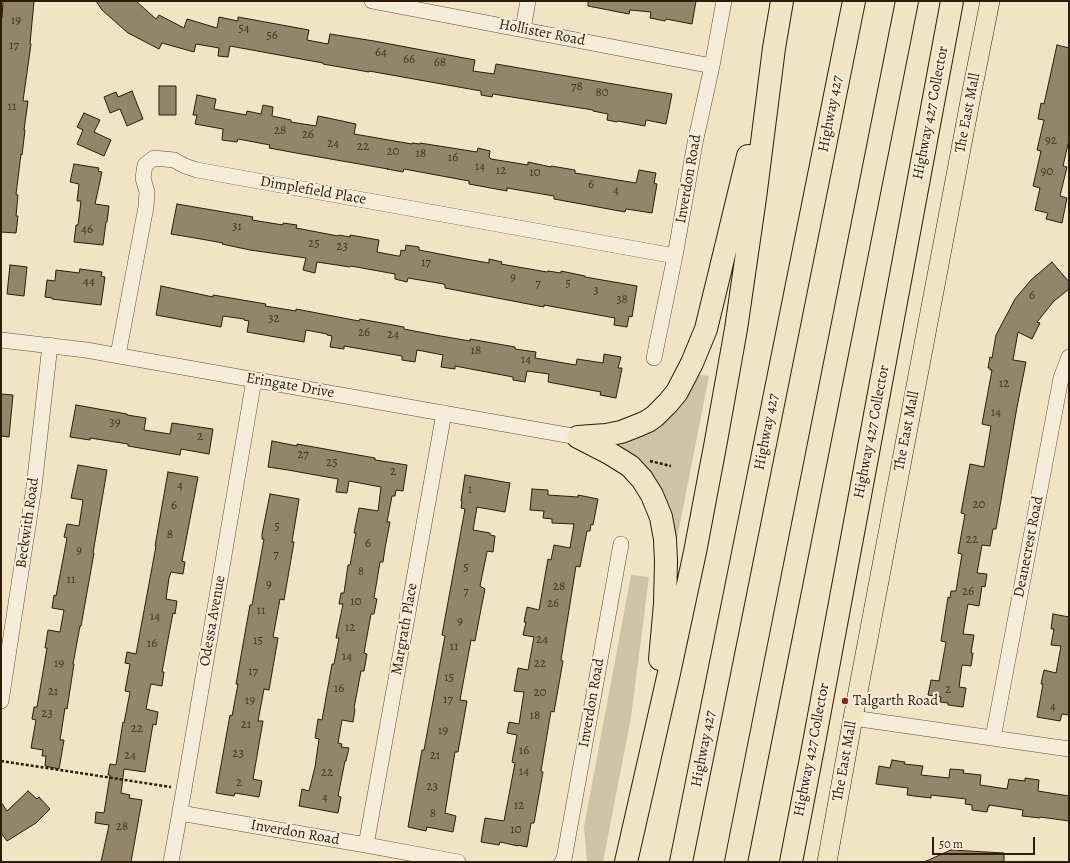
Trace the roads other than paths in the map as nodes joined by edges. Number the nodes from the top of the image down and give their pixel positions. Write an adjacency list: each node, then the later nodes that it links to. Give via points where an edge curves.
1 (372, 1): 9 (street, Hollister Road)
2 (528, 1): 9 (street)
3 (724, 1): 11 (street, Inverdon Road)
4 (782, 1): 10 (highway)
5 (854, 1): 33 (highway, Highway 427)
6 (907, 1): 34 (highway)
7 (952, 1): 35 (highway, Highway 427 Collector)
8 (990, 1): 23 (main road, The East Mall)
9 (523, 29): 11 (street, Hollister Road)
10 (774, 48): 20 (highway, via 706,329 678,392 648,421 621,432); 26 (highway, via 736,329 695,552)
11 (712, 66): 12 (street, Inverdon Road, via 695,143)
12 (676, 256): 15 (street, Dimplefield Place, via 197,170 174,160 154,158 145,165 143,178 147,192 146,207); 17 (street, Inverdon Road)
13 (1, 340): 14 (street, Eringate Drive)
14 (50, 345): 15 (street, Eringate Drive); 22 (street, Beckwith Road, via 34,487)
15 (118, 355): 18 (street, Eringate Drive)
16 (1069, 357): 24 (street, Deanecrest Road, via 1061,378)
17 (654, 358)
18 (254, 380): 19 (street, Eringate Drive); 27 (street, Odessa Avenue)
19 (444, 413): 20 (street, Eringate Drive); 28 (street, Margrath Place)
20 (578, 437): 26 (highway, via 630,466 642,479 661,517 665,539 665,604)
21 (621, 544): 31 (street, Inverdon Road)
22 (1, 701)
23 (853, 718): 24 (street); 36 (main road, The East Mall)
24 (993, 738): 25 (street)
25 (1069, 748)
26 (641, 798): 32 (highway)
27 (180, 813): 28 (street, Inverdon Road); 29 (street, Odessa Avenue)
28 (366, 845): 30 (street, Inverdon Road)
29 (171, 862)
30 (458, 862)
31 (562, 862)
32 (626, 862)
33 (681, 862)
34 (736, 862)
35 (791, 862)
36 (827, 862)

